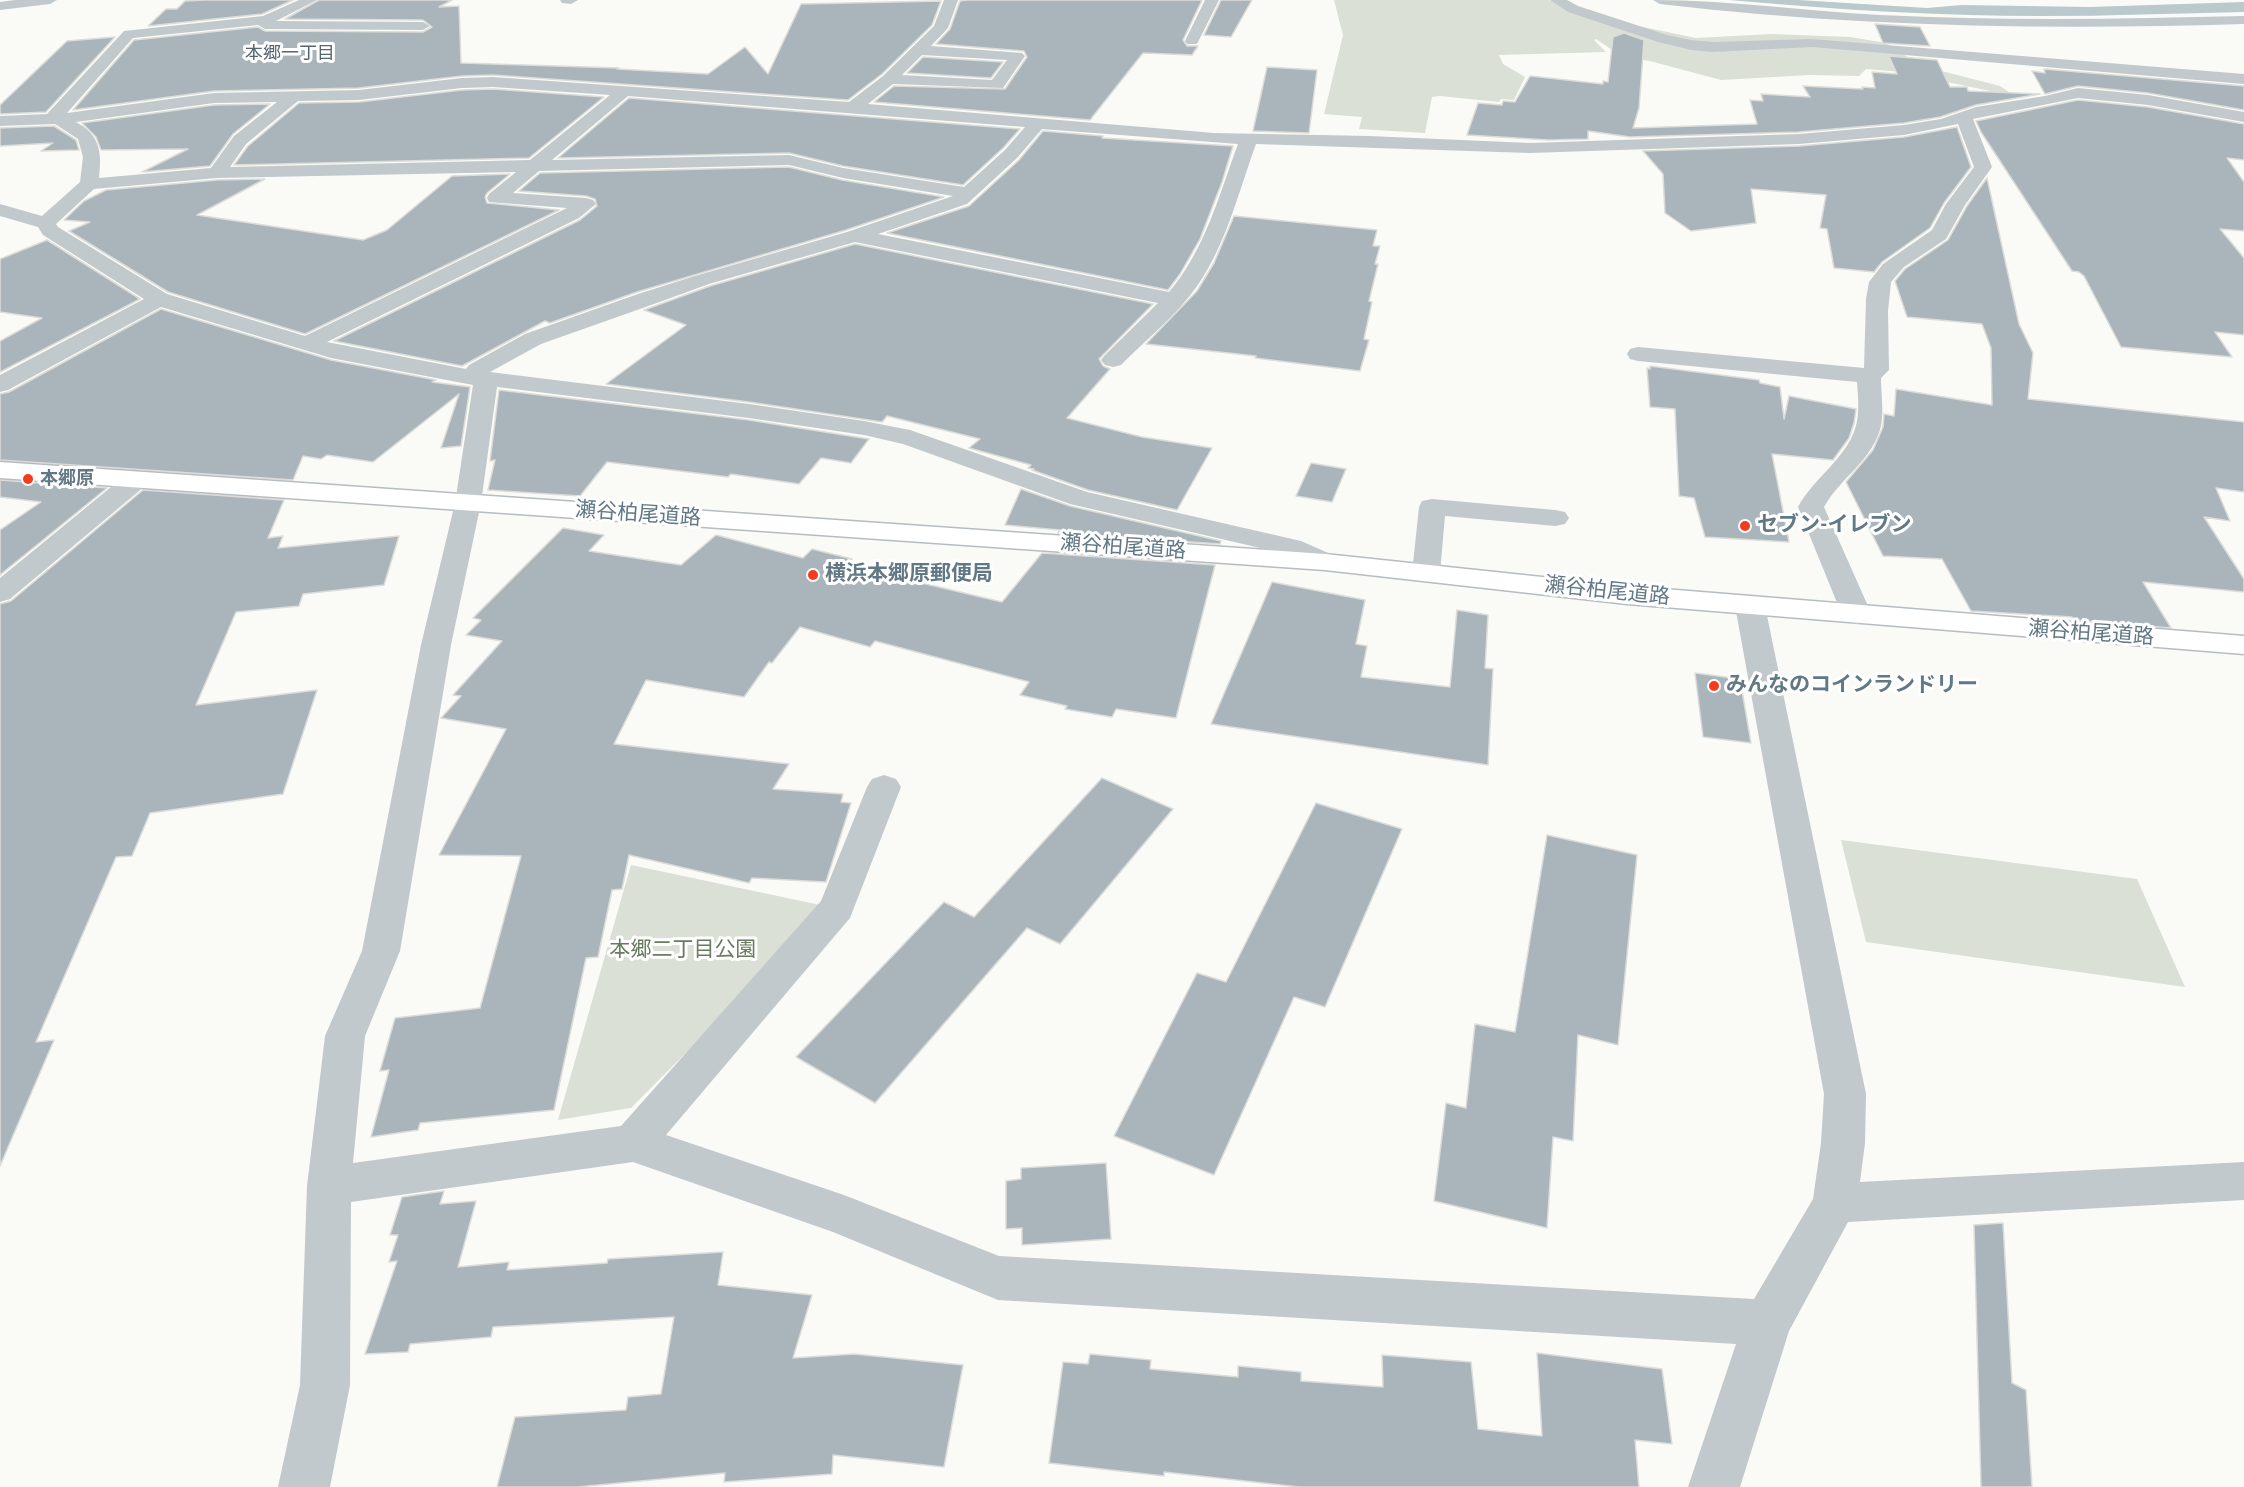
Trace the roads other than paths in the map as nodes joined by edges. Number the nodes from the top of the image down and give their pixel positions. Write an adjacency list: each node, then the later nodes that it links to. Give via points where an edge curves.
1 (50, 0): 7 (street)
2 (310, 0): 9 (street, via 266,20)
3 (951, 0): 14 (street, via 941,28)
4 (1212, 0): 12 (street)
5 (1557, 0): 13 (street, via 1573,9 1691,45 1812,44 1912,53)
6 (1660, 0): 8 (street, via 1953,23)
7 (0, 6)
8 (2244, 20)
9 (253, 21): 10 (street, via 264,25); 25 (street, via 129,34 54,117)
10 (423, 26)
11 (2244, 29): 13 (street, via 1992,28)
12 (1191, 41)
13 (2003, 48): 15 (street); 17 (street)
14 (917, 50): 16 (street); 16 (street, via 1017,56 997,85)
15 (2021, 75)
16 (889, 79): 22 (street)
17 (2244, 79)
18 (2054, 85): 20 (street)
19 (623, 92): 21 (street, via 493,82); 22 (street); 29 (street)
20 (2078, 93): 23 (street); 24 (street, via 2148,100)
21 (293, 97): 25 (street, via 214,98); 30 (street, via 240,140)
22 (853, 107): 27 (street)
23 (1964, 117): 28 (street, via 1904,130 1799,139 1548,148); 41 (street, via 1983,167 1955,205 1946,226 1881,280 1876,294 1877,370)
24 (2244, 117)
25 (60, 119): 26 (street); 31 (street, via 87,136 91,150)
26 (0, 121)
27 (1038, 123): 28 (street); 32 (street)
28 (1249, 138): 37 (street, via 1209,249 1194,278)
29 (534, 166): 30 (street); 32 (street, via 789,160 869,178); 38 (street, via 496,198 586,204)
30 (217, 173): 31 (street)
31 (89, 184): 34 (street)
32 (968, 193): 35 (street, via 960,201)
33 (0, 210): 34 (street)
34 (46, 223): 36 (street, via 50,231)
35 (854, 236): 37 (street); 42 (street, via 702,280 533,339 477,370)
36 (159, 299): 38 (street); 43 (street)
37 (1174, 300): 40 (street)
38 (308, 343): 42 (street, via 339,353)
39 (1638, 354): 41 (street)
40 (1113, 360)
41 (1869, 376): 52 (street, via 1868,428 1811,507)
42 (479, 377): 46 (street, via 485,385); 48 (street, via 749,411 910,438 1079,498 1291,547)
43 (0, 385)
44 (0, 470): 45 (main road, 瀬谷柏尾道路)
45 (136, 480): 46 (main road, 瀬谷柏尾道路); 50 (street)
46 (468, 503): 48 (main road, 瀬谷柏尾道路); 57 (street, via 436,645 381,951 345,1036)
47 (1555, 518): 49 (street, via 1517,528 1432,507)
48 (1325, 562): 49 (main road, 瀬谷柏尾道路)
49 (1426, 573): 51 (main road, 瀬谷柏尾道路)
50 (0, 593)
51 (1750, 606): 52 (main road, 瀬谷柏尾道路); 58 (street, via 1845,1094)
52 (1857, 615): 53 (main road, 瀬谷柏尾道路)
53 (2244, 645)
54 (884, 787): 55 (street, via 837,908)
55 (633, 1143): 57 (street); 59 (street, via 844,1215 998,1278)
56 (2244, 1181): 58 (street)
57 (329, 1186): 60 (street, via 325,1385)
58 (1835, 1203): 59 (street)
59 (1767, 1323): 61 (street)
60 (304, 1487)
61 (1714, 1487)

